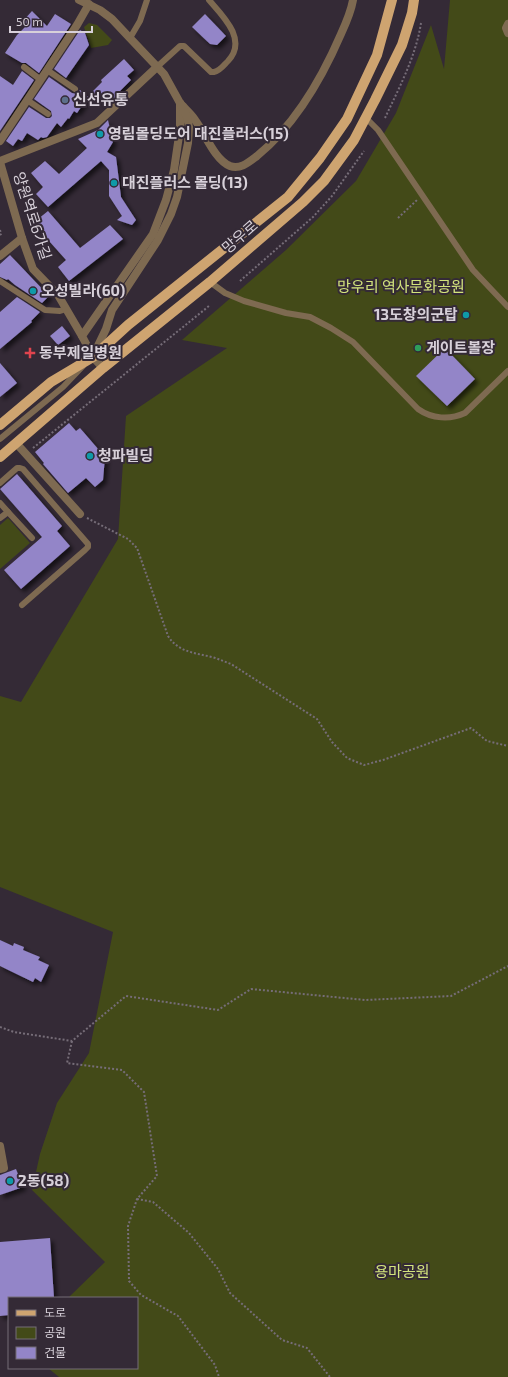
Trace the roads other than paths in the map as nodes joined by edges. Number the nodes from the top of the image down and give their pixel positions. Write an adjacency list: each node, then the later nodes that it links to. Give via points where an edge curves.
1 (79, 0): 7 (street)
2 (147, 0): 10 (lane, via 140,21)
3 (209, 0): 11 (lane, via 232,29 236,49 232,57 220,69 211,72 184,46 180,46)
4 (354, 0): 17 (street, via 334,50 310,94 267,147 246,164 231,166 221,159 196,120)
5 (392, 0): 29 (main road, 망우로, via 378,55 347,119 305,177 288,197 128,325)
6 (414, 0): 19 (main road, 망우로, via 402,45)
7 (89, 4): 10 (street, via 112,19); 13 (street)
8 (508, 24): 9 (street)
9 (508, 32)
10 (130, 38): 11 (street)
11 (158, 66): 17 (street, via 170,82); 21 (street, via 97,122)
12 (24, 67): 14 (lane)
13 (48, 70): 14 (street); 15 (lane)
14 (41, 80): 16 (street)
15 (75, 89)
16 (27, 100): 18 (lane); 20 (street)
17 (180, 103): 28 (street, via 180,128 174,170 153,234); 29 (street, via 189,127 188,143 171,214 158,240 112,310)
18 (48, 114)
19 (366, 118): 25 (main road, 망우로, via 354,140 324,181 304,202); 26 (lane, via 378,130 473,270)
20 (0, 141)
21 (0, 162): 22 (street, 양원역로6가길)
22 (22, 238): 23 (street); 27 (street, 양원역로6가길, via 33,269 58,295)
23 (0, 256)
24 (0, 281): 27 (lane, via 45,310)
25 (210, 282): 30 (main road, 망우로); 31 (lane, via 225,293 244,301 310,317 331,328 353,342 424,414 449,418 465,413)
26 (508, 307)
27 (66, 309): 28 (street, 양원역로6가길)
28 (82, 336): 29 (street, 양원역로6가길)
29 (93, 357): 30 (street, 양원역로6가길); 32 (main road, 망우로, via 51,382); 33 (lane, via 63,387)
30 (103, 368): 34 (main road, 망우로)
31 (508, 371)
32 (0, 425)
33 (0, 439)
34 (16, 443): 35 (main road, 망우로); 39 (street)
35 (0, 457)
36 (0, 483): 42 (lane, via 17,468 23,469 88,544 85,550)
37 (0, 503): 38 (lane)
38 (8, 512): 40 (lane); 41 (lane)
39 (80, 514)
40 (0, 518)
41 (32, 538)
42 (22, 605)
43 (0, 1146): 44 (street, via 4,1168)
44 (0, 1170)

